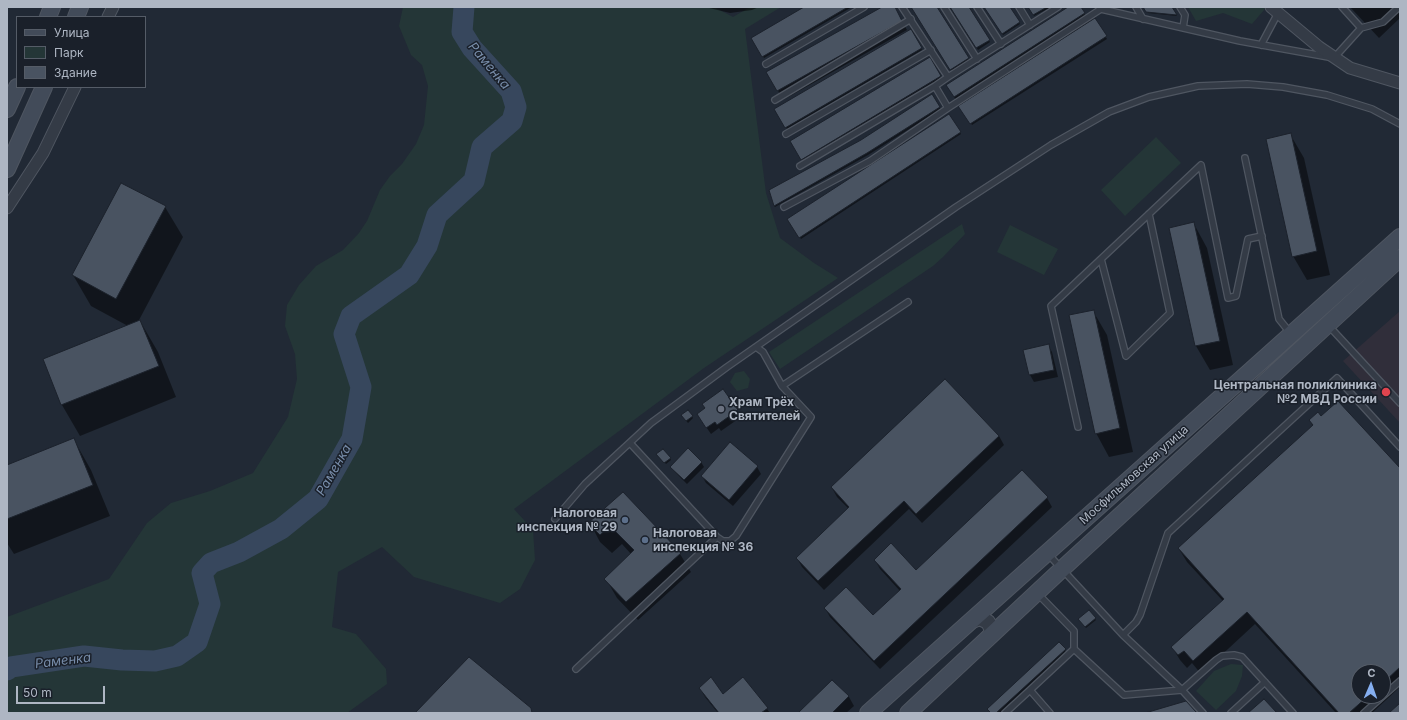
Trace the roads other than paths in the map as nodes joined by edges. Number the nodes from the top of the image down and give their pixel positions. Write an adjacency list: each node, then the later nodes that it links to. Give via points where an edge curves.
1 (113, 7): 14 (street)
2 (864, 7): 25 (lane)
3 (902, 7): 16 (lane)
4 (944, 7): 24 (lane)
5 (977, 7): 20 (lane)
6 (1019, 7): 17 (lane)
7 (1058, 7): 17 (lane)
8 (1136, 7): 15 (lane)
9 (1180, 7): 18 (lane, via 1185,15)
10 (1342, 7): 19 (lane)
11 (1398, 7): 19 (lane, via 1383,22)
12 (1100, 8): 15 (lane); 33 (lane)
13 (1275, 10): 21 (lane); 23 (street)
14 (108, 16)
15 (1143, 19): 18 (lane)
16 (911, 20): 22 (lane); 32 (lane)
17 (1030, 25): 20 (lane)
18 (1183, 28): 21 (lane)
19 (1361, 28): 23 (lane)
20 (1000, 44): 24 (lane)
21 (1260, 45): 23 (lane)
22 (931, 50): 26 (lane); 36 (lane)
23 (1334, 58): 27 (street, via 1350,68)
24 (977, 59): 26 (lane)
25 (766, 64)
26 (948, 77): 28 (lane)
27 (1400, 83)
28 (935, 86): 33 (lane); 38 (lane)
29 (17, 88): 34 (main road)
30 (44, 88): 39 (main road)
31 (75, 88): 41 (street, via 43,153)
32 (775, 100)
33 (948, 108): 40 (lane, via 870,161)
34 (7, 109)
35 (1400, 124): 50 (lane, via 1372,109 1326,95 1283,87 1247,84 1198,86 1149,97 1109,112 1051,145 956,207)
36 (786, 134)
37 (1245, 158): 43 (lane)
38 (800, 166)
39 (7, 169)
40 (784, 207)
41 (7, 208)
42 (1149, 214): 43 (lane, via 1201,165 1228,298 1236,296 1248,239); 46 (lane); 46 (lane, via 1170,313 1126,356)
43 (1262, 236): 49 (lane, via 1279,319)
44 (1400, 237): 48 (main road, Мосфильмовская улица)
45 (1400, 258): 48 (main road, Мосфильмовская улица)
46 (1101, 259): 53 (lane, via 1051,306)
47 (908, 302): 51 (lane)
48 (1322, 318): 49 (main road, Мосфильмовская улица); 52 (lane); 59 (main road, Мосфильмовская улица)
49 (1291, 334): 58 (main road, Мосфильмовская улица)
50 (756, 347): 51 (lane, via 763,352); 54 (lane, via 651,423)
51 (782, 386): 57 (lane, via 811,417 736,536 730,541 723,541)
52 (1400, 403)
53 (1078, 427)
54 (630, 443): 56 (lane, via 585,484); 57 (lane)
55 (1400, 447): 62 (lane, via 1338,378 1168,533 1140,615)
56 (555, 519)
57 (717, 537): 65 (lane)
58 (1048, 553): 59 (lane); 61 (main road, Мосфильмовская улица)
59 (1062, 569): 60 (main road, Мосфильмовская улица); 62 (lane)
60 (1036, 593): 63 (main road, Мосфильмовская улица); 64 (lane, via 1074,631)
61 (972, 621): 63 (street, via 980,618 988,622 992,630); 72 (main road, Мосфильмовская улица)
62 (1123, 635): 70 (lane)
63 (988, 639): 73 (main road, Мосфильмовская улица)
64 (1074, 649): 69 (lane); 70 (lane, via 1124,695)
65 (576, 669)
66 (1400, 680): 68 (lane)
67 (1265, 682): 70 (lane, via 1242,657 1228,655 1216,660); 77 (lane); 78 (lane)
68 (1391, 688)
69 (1030, 690): 74 (lane); 75 (lane)
70 (1182, 690): 76 (lane)
71 (1374, 704): 79 (lane)
72 (868, 713)
73 (908, 713)
74 (1005, 713)
75 (1050, 713)
76 (1203, 713)
77 (1231, 713)
78 (1293, 713)
79 (1364, 713)

